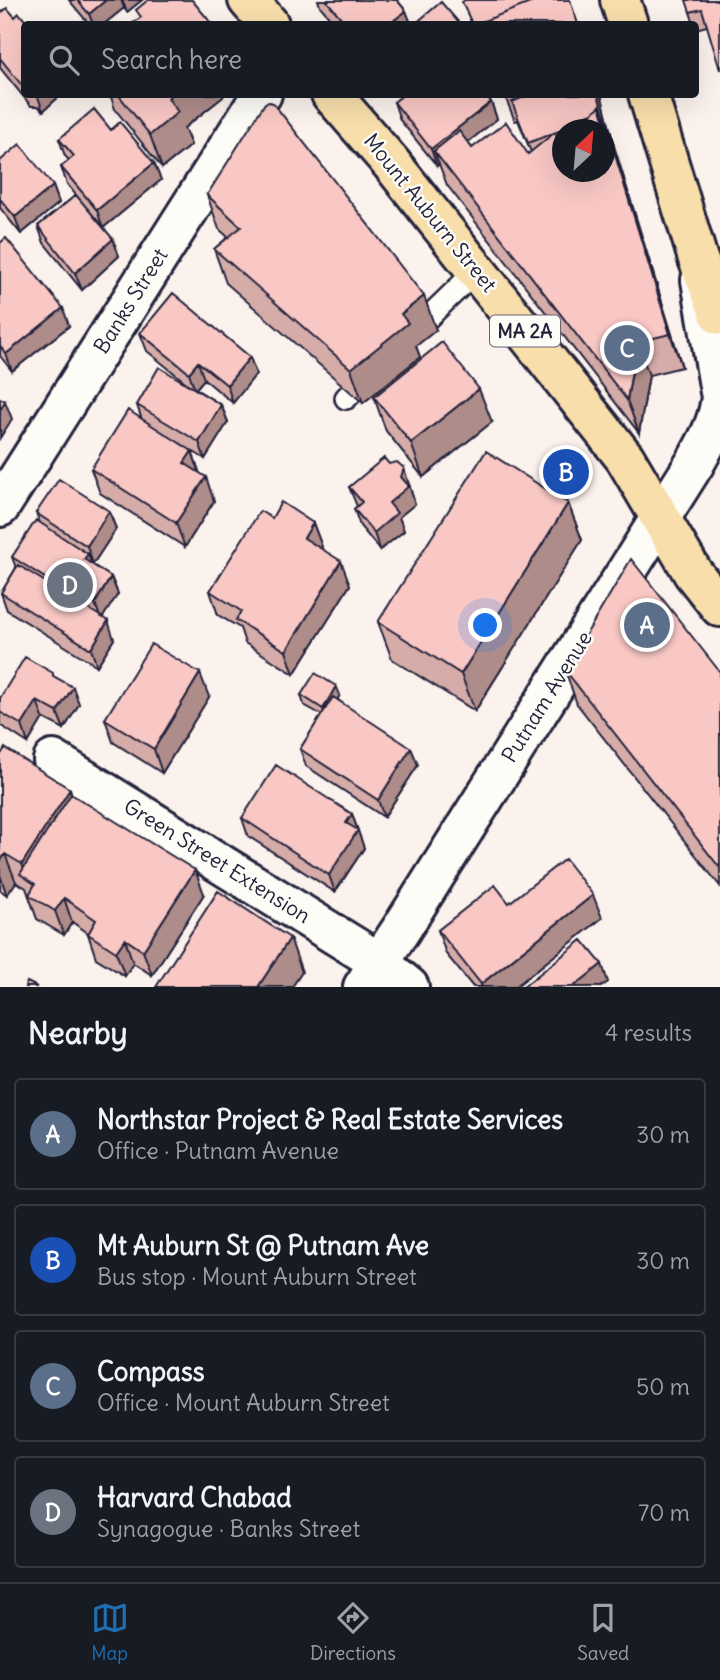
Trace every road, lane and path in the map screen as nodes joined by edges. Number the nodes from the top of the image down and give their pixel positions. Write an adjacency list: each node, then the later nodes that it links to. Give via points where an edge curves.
1 (248, 0): 3 (main road)
2 (620, 0): 4 (main road)
3 (266, 21)
4 (627, 21)
5 (259, 98): 14 (street, Banks Street)
6 (335, 98): 9 (main road, Mount Auburn Street / MA 2A)
7 (649, 98): 8 (main road)
8 (698, 259): 10 (main road); 11 (street)
9 (477, 270): 12 (lane); 15 (main road, Mount Auburn Street / MA 2A, via 625,458)
10 (720, 315)
11 (720, 392)
12 (346, 398)
13 (720, 402): 15 (street, Putnam Avenue, via 708,439)
14 (0, 507)
15 (660, 517): 16 (main road, Mount Auburn Street / MA 2A, via 693,573); 18 (street, Putnam Avenue)
16 (719, 605)
17 (53, 760): 18 (street, Green Street Extension)
18 (371, 974): 19 (street, Green Street Extension)
19 (409, 987)

